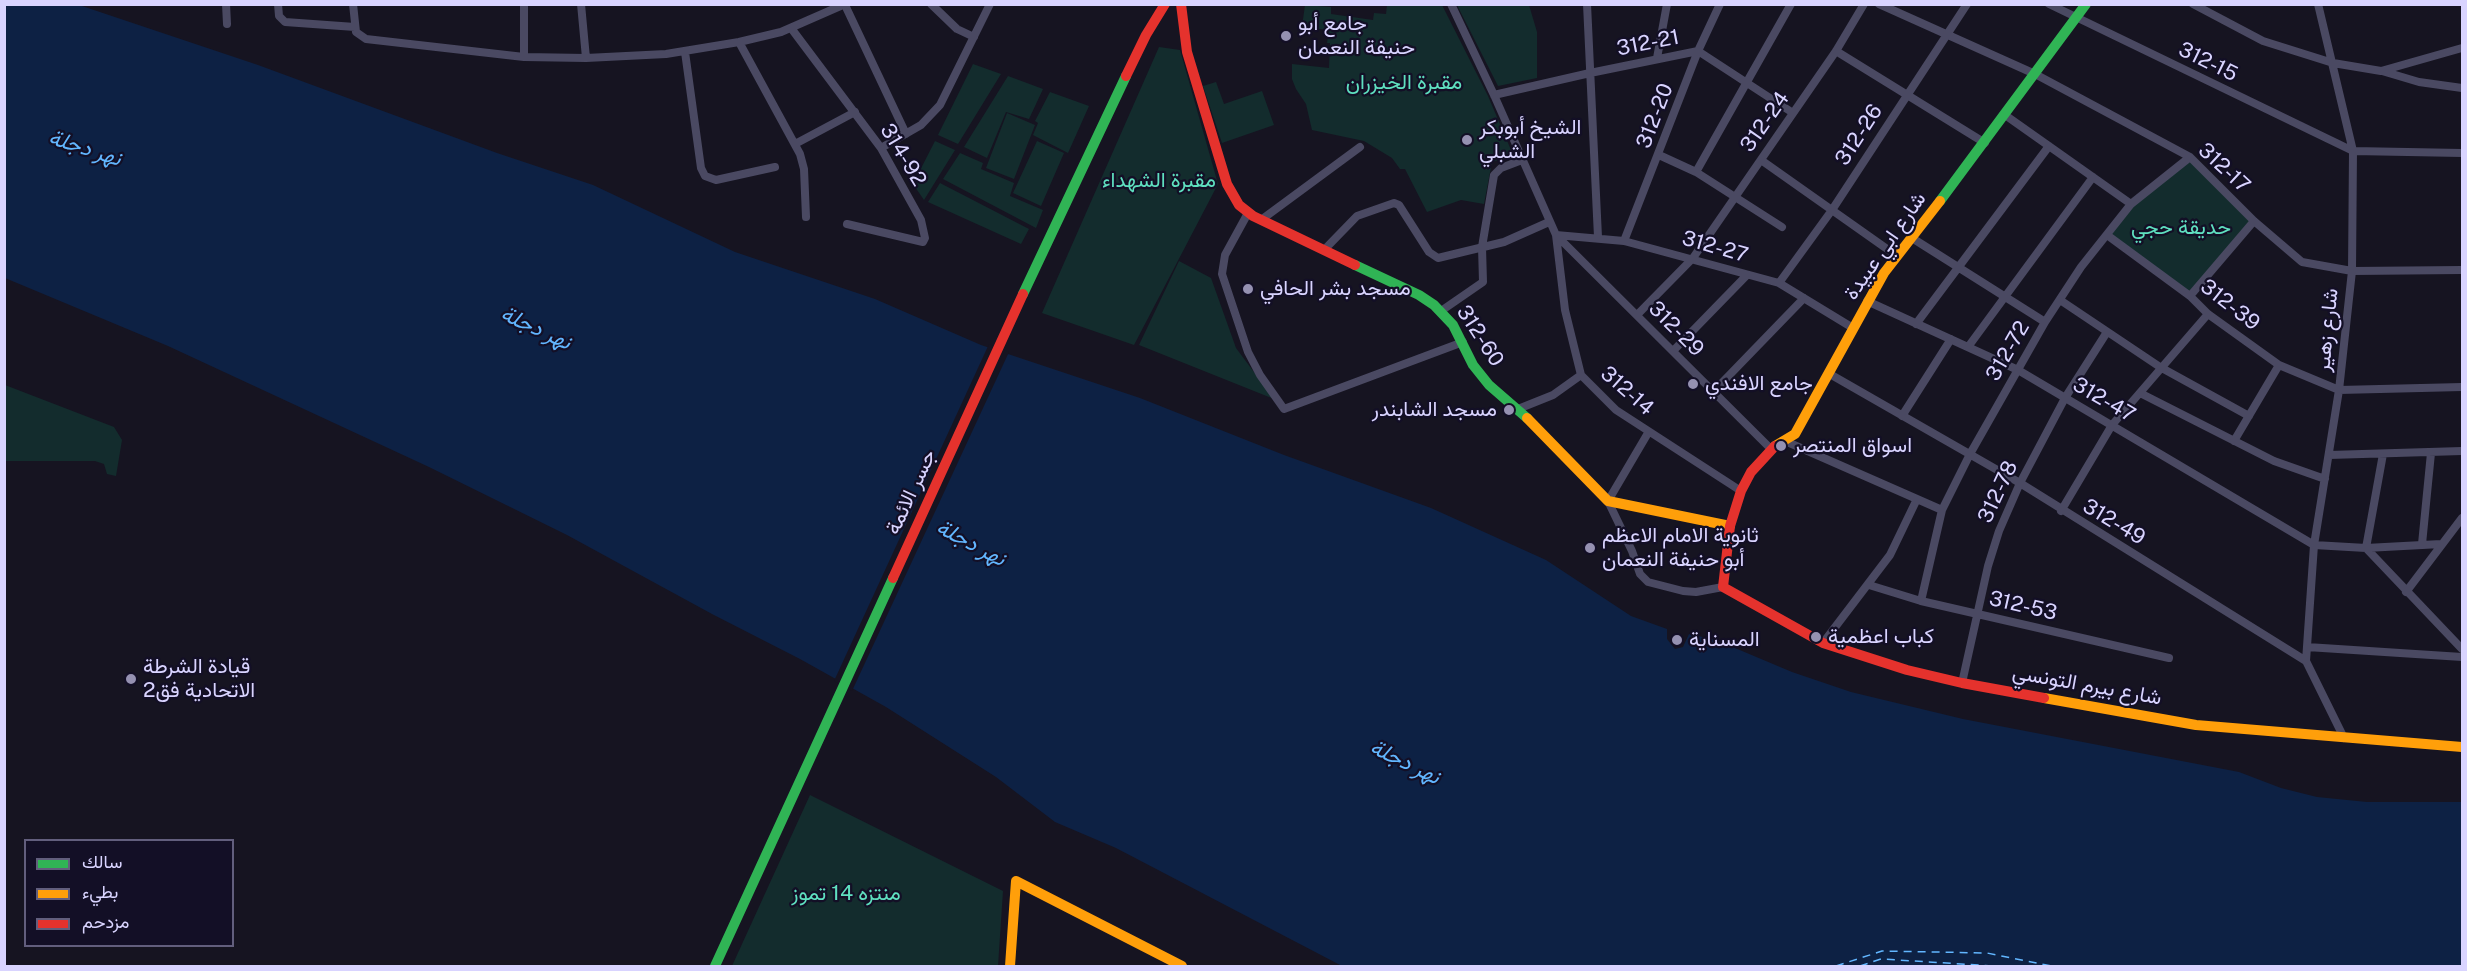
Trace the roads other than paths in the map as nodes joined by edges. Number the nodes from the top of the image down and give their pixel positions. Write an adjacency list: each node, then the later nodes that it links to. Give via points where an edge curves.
1 (226, 4): 25 (street)
2 (278, 4): 26 (street, via 279,16 285,22)
3 (352, 4): 26 (street)
4 (524, 4): 36 (street)
5 (582, 4): 37 (street)
6 (931, 4): 30 (street, via 951,25)
7 (990, 4): 30 (street)
8 (1154, 4): 29 (street)
9 (1165, 4): 29 (street)
10 (1181, 4): 68 (street, 312-60, via 1187,52 1227,184 1234,199)
11 (1451, 4): 45 (street)
12 (1587, 4): 41 (street)
13 (1667, 4): 38 (street)
14 (1720, 4): 33 (street, 312-20)
15 (1791, 4): 43 (street)
16 (1864, 4): 34 (street, 312-24)
17 (1880, 4): 28 (street, 312-17)
18 (1967, 4): 28 (street, 312-26)
19 (2049, 4): 24 (street, 312-15)
20 (2086, 4): 24 (street, شارع ابي عبيدة)
21 (2193, 4): 39 (street, via 2263,40)
22 (2318, 4): 39 (street, شارع زهير)
23 (845, 5): 27 (street); 50 (street)
24 (2076, 19): 42 (street, شارع ابي عبيدة); 56 (street, 312-15)
25 (227, 24)
26 (355, 27): 36 (street, via 360,37 366,39)
27 (792, 28): 31 (street); 47 (street, 314-92)
28 (1948, 35): 42 (street, 312-17); 46 (street, 312-26)
29 (1146, 37): 155 (street, جسر الائمة, via 1006,331)
30 (974, 38): 50 (street, via 940,105)
31 (739, 42): 35 (street); 52 (street)
32 (2463, 48): 40 (street)
33 (1698, 51): 38 (street, 312-21); 43 (street, 312-21); 58 (street, 312-20)
34 (1836, 51): 46 (street); 48 (street, 312-24)
35 (685, 52): 37 (street); 62 (street, via 705,176 716,180)
36 (524, 57): 37 (street)
37 (586, 58)
38 (1657, 58): 41 (street, 312-21)
39 (2333, 63): 40 (street); 56 (street, شارع زهير)
40 (2381, 71): 44 (street, via 2419,82)
41 (1590, 73): 45 (street, 312-21); 77 (street)
42 (2035, 74): 49 (street, شارع ابي عبيدة); 59 (street, 312-17)
43 (1747, 83): 48 (street, 312-21); 63 (street)
44 (2463, 88)
45 (1494, 95): 60 (street)
46 (1906, 95): 51 (street); 67 (street, 312-26)
47 (855, 112): 52 (street); 55 (street, 314-92)
48 (1793, 113): 61 (street, 312-24)
49 (2006, 115): 51 (street, شارع ابي عبيدة); 53 (street)
50 (906, 134): 55 (street)
51 (1985, 143): 78 (street, شارع ابي عبيدة)
52 (795, 144): 69 (street, via 803,161)
53 (2049, 146): 64 (street); 84 (street)
54 (1360, 147): 70 (street)
55 (881, 148): 73 (street, 314-92, via 921,220 924,242)
56 (2353, 151): 57 (street); 86 (street, شارع زهير)
57 (2463, 153)
58 (1659, 155): 63 (street); 79 (street, 312-20)
59 (2190, 157): 66 (street, 312-72); 71 (street, 312-17)
60 (1522, 160): 72 (street); 80 (street, via 1494,175)
61 (1761, 160): 65 (street, 312-24); 67 (street)
62 (775, 167)
63 (1696, 172): 65 (street)
64 (2093, 177): 66 (street); 90 (street)
65 (1735, 197): 74 (street); 83 (street, 312-24)
66 (2132, 204): 76 (street, 312-72)
67 (1832, 210): 82 (street); 88 (street, 312-26)
68 (1248, 213): 70 (street, 312-60); 102 (street, via 1225,255 1222,274 1248,352 1284,409)
69 (806, 217)
70 (1261, 220): 81 (street, 312-60)
71 (2254, 221): 86 (street, 312-17, via 2302,262); 89 (street)
72 (1549, 222): 75 (street); 80 (street, via 1504,243)
73 (847, 224)
74 (1782, 226)
75 (1556, 235): 77 (street, 312-27); 96 (street, 312-29); 109 (street, 312-14, via 1565,310)
76 (2107, 235): 89 (street, 312-39); 92 (street, 312-72)
77 (1599, 237): 79 (street, 312-27)
78 (1912, 238): 82 (street, شارع ابي عبيدة); 84 (street)
79 (1624, 241): 83 (street, 312-27)
80 (1482, 247): 81 (street, via 1434,257 1394,203 1357,216); 94 (street, via 1483,282)
81 (1325, 249): 94 (street, 312-60, via 1419,295)
82 (1897, 256): 93 (street, شارع ابي عبيدة)
83 (1693, 258): 87 (street, 312-27); 96 (street, 312-24)
84 (1959, 268): 90 (street); 98 (street)
85 (2463, 270): 86 (street, 312-17)
86 (2352, 271): 111 (street, شارع زهير)
87 (1747, 276): 88 (street, 312-27); 104 (street)
88 (1779, 283): 91 (street, 312-27)
89 (2190, 296): 95 (street, 312-39)
90 (2006, 297): 97 (street); 103 (street)
91 (1804, 298): 99 (street, 312-27); 112 (street)
92 (2060, 300): 97 (street, 312-72); 100 (street)
93 (1867, 302): 98 (street, 312-47); 99 (street, شارع ابي عبيدة)
94 (1441, 311): 102 (street, 312-60)
95 (2208, 314): 105 (street, 312-39); 106 (street)
96 (1636, 315): 104 (street, 312-29)
97 (2045, 322): 107 (street, 312-72)
98 (1916, 324): 101 (street, 312-47)
99 (1853, 328): 108 (street, شارع ابي عبيدة)
100 (2107, 332): 106 (street); 114 (street, 312-78)
101 (1951, 339): 103 (street, 312-47); 116 (street)
102 (1462, 342): 115 (street, 312-60, via 1480,376)
103 (1968, 347): 107 (street, 312-47)
104 (1673, 351): 112 (street, 312-29)
105 (2279, 365): 111 (street, 312-39); 117 (street)
106 (2160, 368): 113 (street); 117 (street)
107 (2018, 370): 114 (street, 312-47); 125 (street, 312-72)
108 (1828, 373): 116 (street, 312-49); 120 (street, شارع ابي عبيدة, via 1798,429)
109 (1581, 375): 115 (street, via 1553,395); 119 (street, 312-14, via 1616,410)
110 (2463, 387): 111 (street)
111 (2339, 390): 127 (street, شارع زهير)
112 (1713, 392): 122 (street, 312-29)
113 (2140, 393): 118 (street); 121 (street)
114 (2065, 398): 118 (street, 312-47); 129 (street, 312-78)
115 (1518, 410): 132 (street, 312-60)
116 (1902, 416): 125 (street, 312-49)
117 (2249, 416): 121 (street)
118 (2112, 425): 134 (street); 139 (street, 312-47)
119 (1648, 433): 130 (street, 312-14); 132 (street)
120 (1785, 441): 122 (street, شارع ابي عبيدة); 131 (street)
121 (2234, 441): 128 (street, via 2274,461)
122 (1771, 449): 130 (street, شارع ابي عبيدة)
123 (2463, 451): 124 (street)
124 (2431, 453): 126 (street); 137 (street)
125 (1970, 454): 129 (street, 312-49); 133 (street, 312-72)
126 (2383, 454): 127 (street); 140 (street)
127 (2329, 455): 128 (street, شارع زهير)
128 (2325, 479): 139 (street, شارع زهير)
129 (2020, 483): 134 (street, 312-49); 145 (street, 312-78, via 1996,540)
130 (1741, 491): 136 (street, شارع ابي عبيدة)
131 (1917, 499): 133 (street); 141 (street, via 1890,555)
132 (1608, 501): 136 (street); 142 (street, via 1645,580 1690,592)
133 (1942, 510): 144 (street, 312-72)
134 (2061, 511): 151 (street, 312-49)
135 (2463, 518): 138 (street)
136 (1730, 526): 142 (street, شارع ابي عبيدة)
137 (2422, 544): 138 (street); 140 (street)
138 (2441, 544): 143 (street)
139 (2314, 545): 140 (street); 147 (street, شارع زهير)
140 (2366, 548): 143 (street)
141 (1869, 585): 144 (street, 312-53); 146 (street)
142 (1723, 587): 146 (street, شارع بيرم التونسي)
143 (2406, 592): 148 (street)
144 (1921, 601): 145 (street, 312-53)
145 (1978, 614): 150 (street, 312-53); 152 (street, 312-78)
146 (1823, 643): 152 (street, شارع بيرم التونسي)
147 (2307, 647): 149 (street); 151 (street, شارع زهير)
148 (2463, 649)
149 (2463, 657)
150 (2169, 658)
151 (2306, 661): 153 (street)
152 (1962, 683): 153 (street, شارع بيرم التونسي, via 2196,725)
153 (2344, 738): 154 (street, شارع بيرم التونسي)
154 (2463, 747)
155 (715, 966)
156 (1010, 966): 157 (street, via 1016,881)
157 (1182, 966)

